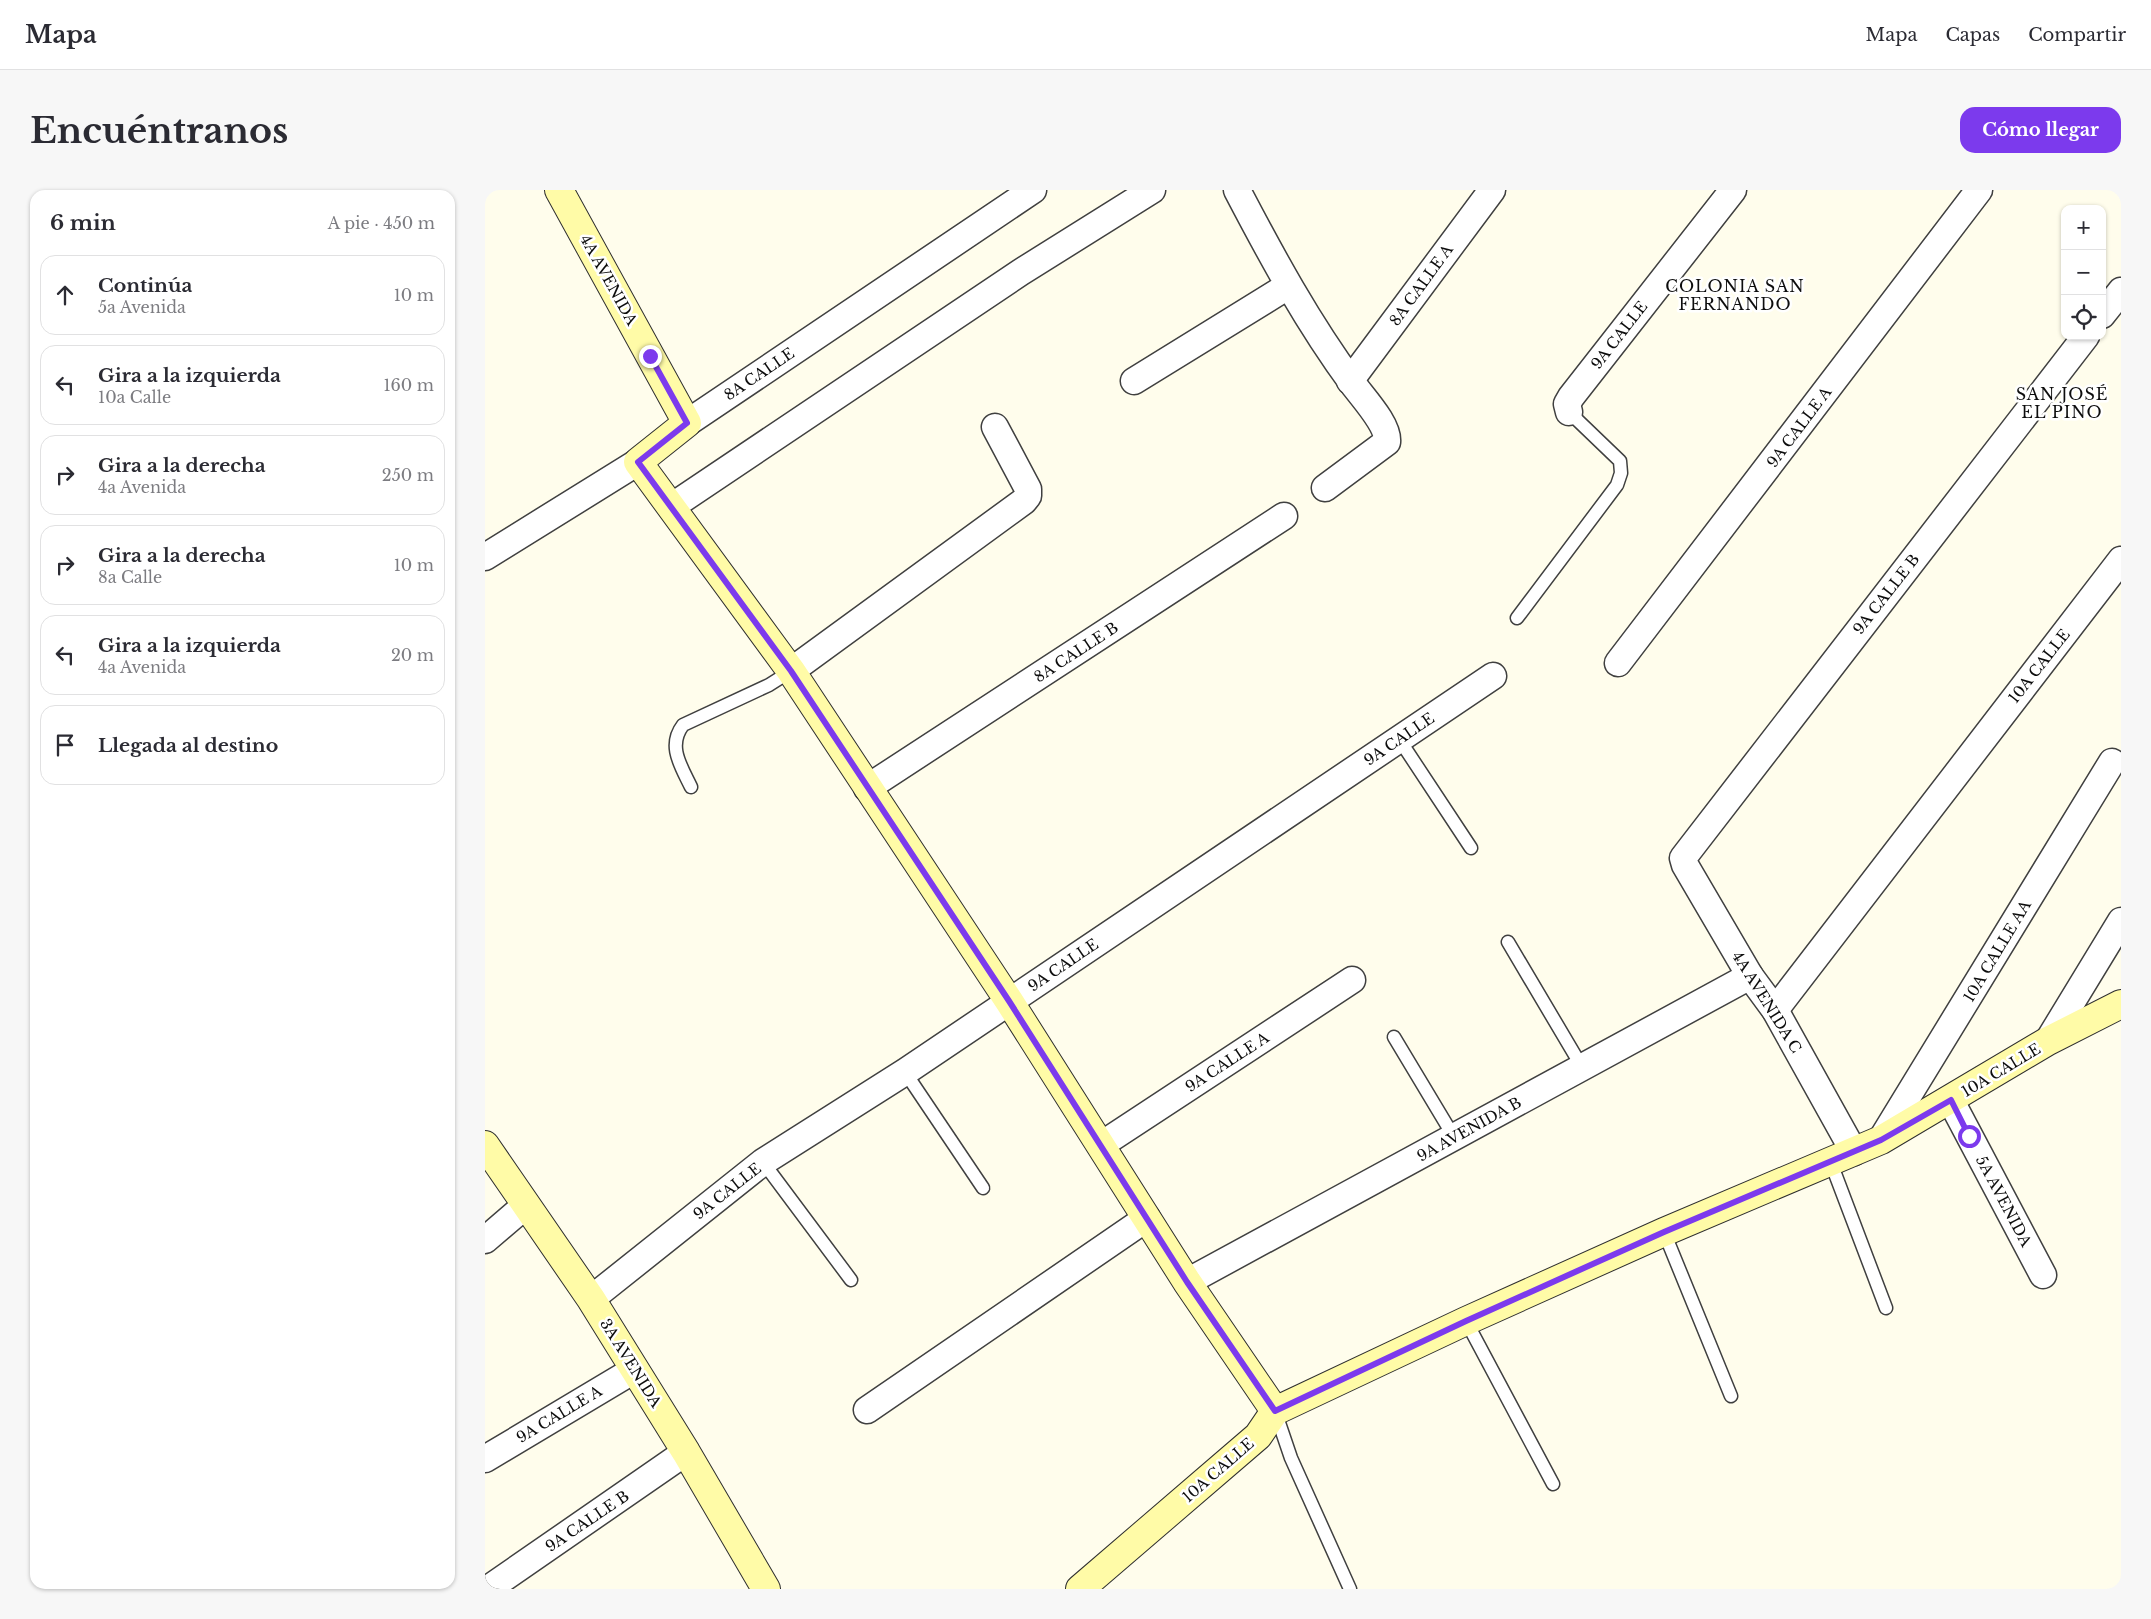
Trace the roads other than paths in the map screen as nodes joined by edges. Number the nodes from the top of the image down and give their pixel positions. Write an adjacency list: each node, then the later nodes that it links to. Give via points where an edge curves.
1 (559, 190): 15 (street, 4A AVENIDA)
2 (1033, 190): 15 (street, 8A CALLE)
3 (1152, 190): 19 (street, via 1021,272)
4 (1237, 190): 8 (street)
5 (1492, 190): 13 (street, 8A CALLE A)
6 (1733, 190): 14 (street, 9A CALLE, via 1571,396 1567,404)
7 (1979, 190): 24 (street, 9A CALLE A)
8 (1288, 286): 12 (street); 13 (street)
9 (2121, 291): 10 (street)
10 (2106, 311)
11 (2083, 340): 32 (street, 9A CALLE B)
12 (1134, 381)
13 (1350, 381): 18 (street, via 1387,430 1387,442)
14 (1569, 412): 23 (lane, via 1621,461 1621,474 1617,485)
15 (687, 423): 17 (street, 8A CALLE)
16 (995, 427): 25 (street, via 1028,489 1024,501)
17 (638, 462): 19 (street); 21 (street, 8A CALLE)
18 (1325, 488)
19 (671, 507): 25 (street)
20 (1284, 516): 30 (street, 8A CALLE B)
21 (485, 557)
22 (2121, 560): 39 (street, 10A CALLE)
23 (1517, 618)
24 (1618, 663)
25 (791, 671): 29 (lane, via 769,685 683,725 674,744); 30 (street)
26 (1493, 676): 27 (street, 9A CALLE)
27 (1399, 739): 31 (lane); 37 (street, 9A CALLE)
28 (2112, 762): 46 (street, 10A CALLE AA)
29 (691, 787)
30 (867, 788): 37 (street)
31 (1471, 848)
32 (1686, 852): 35 (street, 4A AVENIDA C, via 1683,858 1685,865)
33 (2121, 921): 41 (street)
34 (1508, 942): 42 (lane)
35 (1750, 976): 39 (street, 4A AVENIDA C); 42 (street, 9A AVENIDA B)
36 (1352, 980): 48 (street, 9A CALLE A)
37 (1009, 1001): 43 (street, 9A CALLE); 48 (street)
38 (2121, 1004): 41 (street, 10A CALLE)
39 (1775, 1010): 49 (street, 4A AVENIDA C)
40 (1394, 1037): 45 (lane)
41 (2048, 1041): 44 (street, 10A CALLE)
42 (1582, 1067): 45 (street, 9A AVENIDA B)
43 (905, 1072): 50 (street, 9A CALLE); 51 (lane)
44 (1951, 1100): 46 (street, 10A CALLE); 56 (street, 5A AVENIDA)
45 (1453, 1137): 58 (street, 9A AVENIDA B)
46 (1881, 1140): 49 (street, 10A CALLE)
47 (485, 1145): 52 (street, 3A AVENIDA)
48 (1101, 1145): 53 (street)
49 (1843, 1157): 54 (street, 10A CALLE); 60 (lane)
50 (763, 1162): 57 (lane); 59 (street, 9A CALLE)
51 (983, 1188)
52 (526, 1205): 55 (street); 59 (street, 3A AVENIDA)
53 (1147, 1218): 58 (street); 64 (street)
54 (1664, 1232): 61 (street, 10A CALLE); 63 (lane)
55 (485, 1240)
56 (2043, 1275)
57 (851, 1280)
58 (1187, 1282): 65 (street)
59 (591, 1299): 62 (street, 3A AVENIDA)
60 (1887, 1308)
61 (1466, 1321): 65 (street, 10A CALLE); 68 (lane)
62 (634, 1370): 66 (street, 3A AVENIDA); 67 (street, 9A CALLE A)
63 (1731, 1396)
64 (867, 1410)
65 (1275, 1411): 71 (street, 10A CALLE, via 1258,1436); 72 (lane, via 1291,1458)
66 (686, 1452): 69 (street, 9A CALLE B); 70 (street, 3A AVENIDA)
67 (485, 1459)
68 (1553, 1484)
69 (488, 1589)
70 (766, 1589)
71 (1080, 1589)
72 (1350, 1589)

